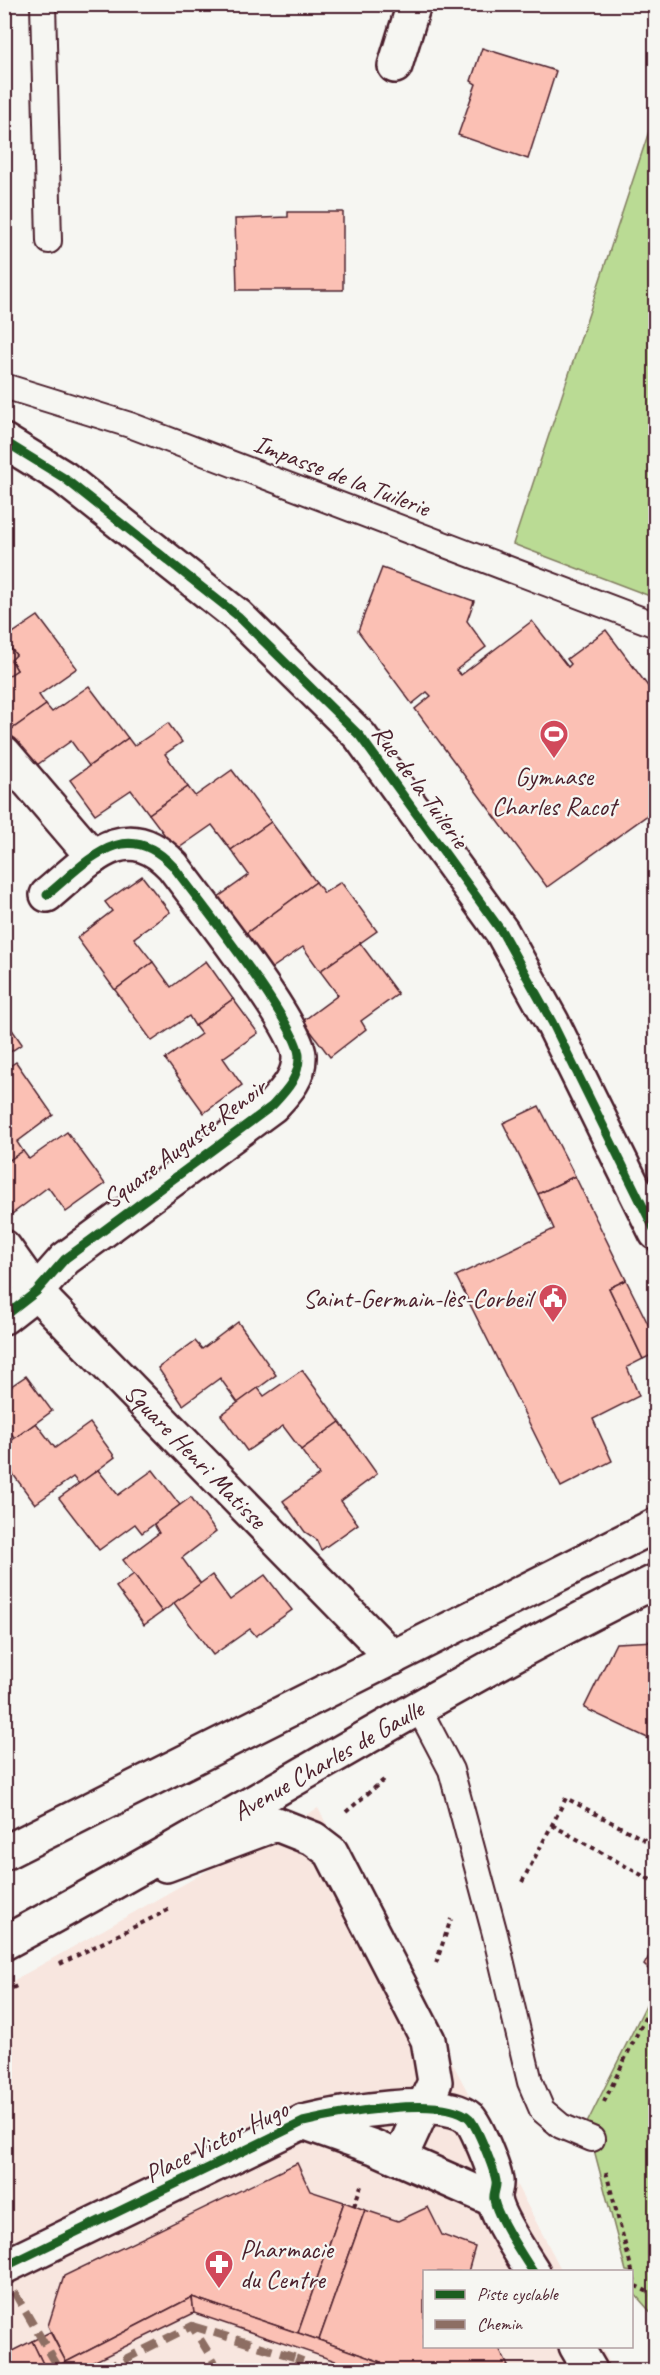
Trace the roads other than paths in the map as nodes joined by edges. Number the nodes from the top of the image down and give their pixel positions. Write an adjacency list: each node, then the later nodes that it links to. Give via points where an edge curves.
1 (43, 4): 4 (lane)
2 (414, 4): 3 (street)
3 (395, 66)
4 (49, 241)
5 (4, 386): 7 (lane, Impasse de la Tuilerie, via 130,425)
6 (4, 441): 11 (street, Rue de la Tuilerie, via 64,478 238,616 360,736 502,932 552,1022)
7 (656, 625)
8 (4, 753): 9 (street)
9 (93, 857): 10 (street, Square Auguste Renoir); 13 (street, Square Auguste Renoir, via 129,841 160,852 287,1023 299,1056 297,1074 291,1087 272,1106 66,1259)
10 (47, 895)
11 (656, 1233)
12 (4, 1247): 13 (street, Square Henri Matisse)
13 (36, 1292): 14 (street, Square Auguste Renoir); 17 (street, Square Henri Matisse)
14 (4, 1317)
15 (656, 1525): 17 (street)
16 (656, 1581): 18 (street, Avenue Charles de Gaulle)
17 (393, 1658): 19 (street)
18 (418, 1707): 20 (street, Avenue Charles de Gaulle); 24 (lane, via 451,1770 530,2082 542,2110 561,2126)
19 (4, 1853)
20 (108, 1888): 21 (street, Avenue Charles de Gaulle); 22 (street, via 276,1824 314,1839 331,1852 428,2040 435,2082)
21 (4, 1943)
22 (424, 2106): 23 (street, Place Victor Hugo, via 335,2114); 25 (street); 26 (street, Place Victor Hugo, via 447,2107 469,2118 496,2181)
23 (303, 2122): 25 (street, Place Victor Hugo); 27 (street, Place Victor Hugo)
24 (592, 2139)
25 (400, 2158): 26 (street, Place Victor Hugo)
26 (494, 2200): 28 (street, Place Victor Hugo)
27 (4, 2267)
28 (532, 2270)
29 (577, 2348): 30 (street)
30 (590, 2370)

